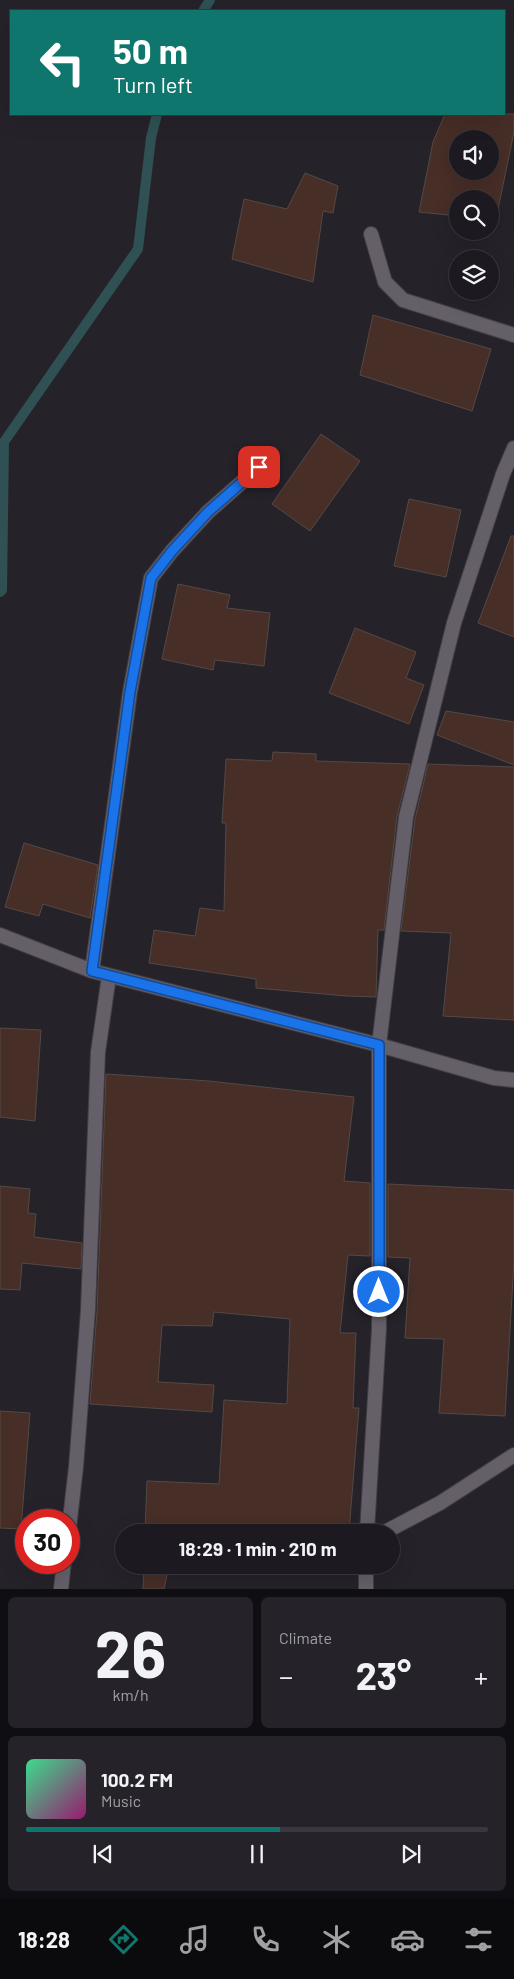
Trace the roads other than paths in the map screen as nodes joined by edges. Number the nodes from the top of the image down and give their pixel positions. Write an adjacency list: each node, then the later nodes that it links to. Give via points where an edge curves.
1 (371, 234): 2 (street, via 385,282 403,300)
2 (514, 335)
3 (514, 448): 8 (street, via 454,623 406,817)
4 (259, 467): 6 (street, via 208,512 151,578 130,692)
5 (0, 935): 6 (street)
6 (92, 971): 7 (street)
7 (109, 976): 8 (street); 11 (street, via 98,1052 88,1310)
8 (379, 1045): 9 (street, via 494,1078); 12 (street, via 378,1330)
9 (514, 1080)
10 (514, 1455): 13 (street, via 440,1503)
11 (71, 1509)
12 (367, 1524)
13 (400, 1524)
14 (63, 1574): 16 (street)
15 (366, 1574): 17 (street)
16 (61, 1589)
17 (366, 1589)

